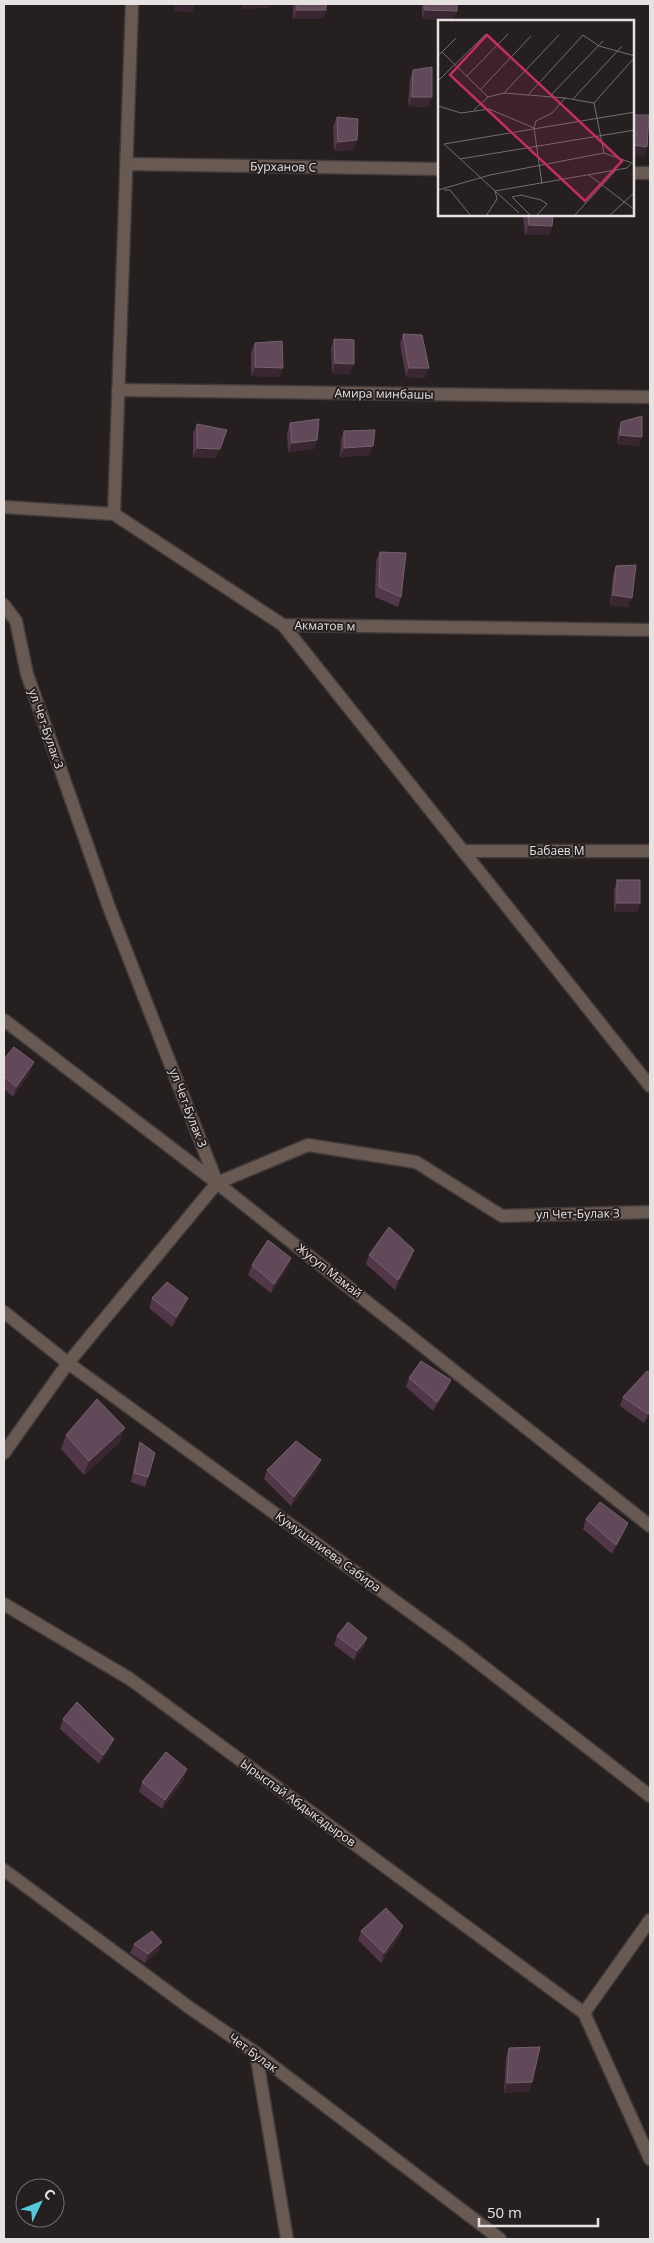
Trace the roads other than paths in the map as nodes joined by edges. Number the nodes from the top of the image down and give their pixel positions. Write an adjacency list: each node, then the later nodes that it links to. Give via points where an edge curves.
1 (132, 4): 2 (street)
2 (127, 164): 3 (street, Бурханов С); 6 (street)
3 (438, 170)
4 (634, 173): 5 (street)
5 (650, 173)
6 (118, 390): 7 (street, Амира минбашы); 9 (street)
7 (650, 398)
8 (4, 507): 9 (street, Акматов м)
9 (114, 514): 11 (street, Акматов м)
10 (4, 605): 19 (street, ул Чет-Булак 3, via 16,621 27,674 107,900)
11 (282, 625): 12 (street, Акматов м); 13 (street)
12 (650, 630)
13 (465, 851): 14 (street, Бабаев М); 16 (street)
14 (650, 851)
15 (4, 1020): 19 (street, Жусуп Мамай)
16 (634, 1064): 17 (street); 18 (street)
17 (650, 1065)
18 (650, 1086)
19 (217, 1183): 20 (street, ул Чет-Булак 3, via 308,1145 416,1162 502,1216); 22 (street); 24 (street, Жусуп Мамай)
20 (650, 1212)
21 (4, 1312): 22 (street, Кумушалиева Сабира)
22 (68, 1363): 23 (street); 26 (street, Кумушалиева Сабира, via 457,1646)
23 (4, 1453)
24 (650, 1526)
25 (4, 1604): 29 (street, Ырыспай Абдыкадыров, via 130,1679)
26 (650, 1796)
27 (4, 1870): 30 (street, Чет Булак)
28 (650, 1920): 29 (street)
29 (584, 2013): 31 (street)
30 (256, 2053): 32 (street); 33 (street, Чет Булак)
31 (650, 2159)
32 (288, 2239)
33 (500, 2239)

